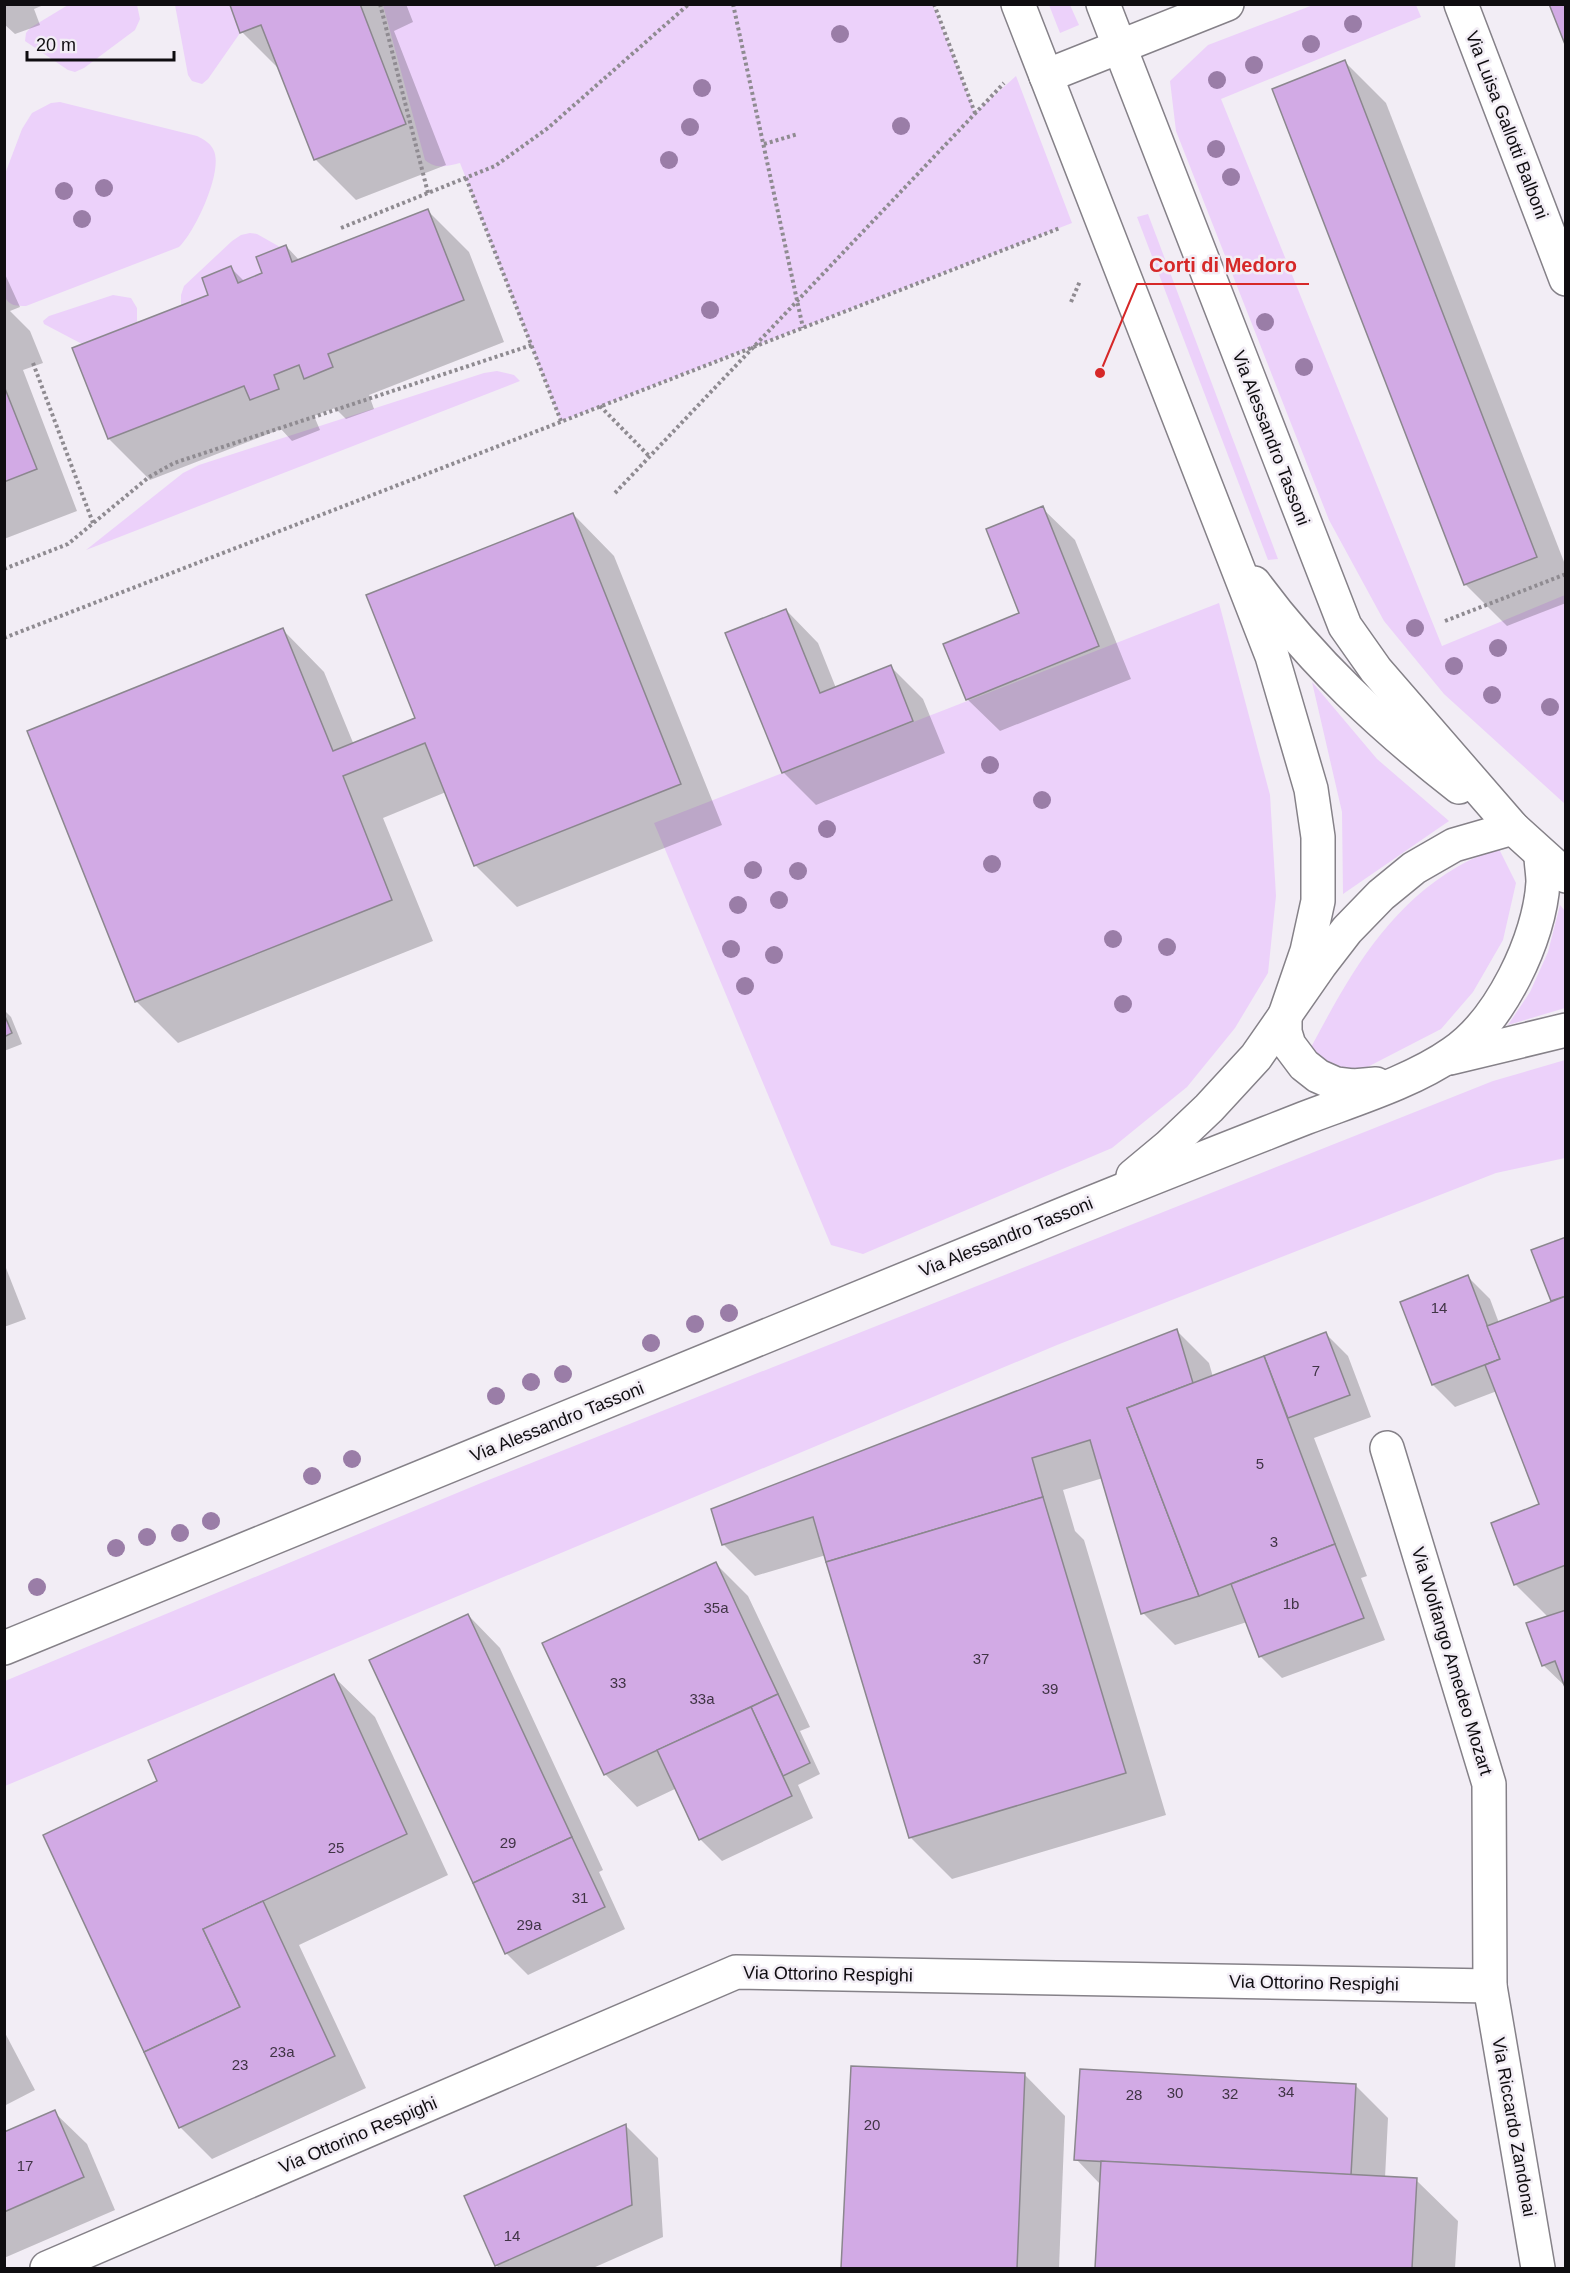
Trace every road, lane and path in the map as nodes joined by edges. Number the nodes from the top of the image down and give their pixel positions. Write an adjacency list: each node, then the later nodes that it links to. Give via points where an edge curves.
1 (380, 4): 15 (path)
2 (689, 4): 14 (path, via 548,128 495,165)
3 (734, 4): 13 (path)
4 (934, 4): 11 (path)
5 (1018, 4): 10 (street, Via Alessandro Tassoni)
6 (1103, 4): 9 (street, Via Alessandro Tassoni)
7 (1227, 4): 9 (street)
8 (1461, 4): 18 (street, Via Luisa Gallotti Balboni)
9 (1120, 47): 10 (street); 34 (street, Via Alessandro Tassoni, via 1345,626 1376,670)
10 (1041, 63): 11 (path); 16 (street, Via Alessandro Tassoni)
11 (975, 113): 19 (path)
12 (798, 134): 13 (path)
13 (764, 144): 19 (path)
14 (466, 178): 15 (path); 21 (path)
15 (428, 193): 17 (path)
16 (1100, 213): 20 (path); 29 (street, Via Alessandro Tassoni)
17 (341, 228)
18 (1566, 279)
19 (797, 301): 20 (path); 22 (path)
20 (803, 328): 22 (path)
21 (532, 345): 25 (path); 28 (path, via 192,455 149,477)
22 (754, 347): 24 (path); 26 (path)
23 (33, 363): 28 (path)
24 (600, 406): 25 (path); 26 (path)
25 (561, 421): 33 (path)
26 (650, 457): 27 (path)
27 (615, 493)
28 (93, 523): 30 (path, via 68,544)
29 (1234, 554): 34 (street, Via Alessandro Tassoni, via 1275,610 1365,709); 37 (street, Via Alessandro Tassoni, via 1297,737 1311,789 1318,837 1318,901 1307,951)
30 (4, 569)
31 (1566, 574): 32 (path)
32 (1445, 621)
33 (4, 638)
34 (1513, 828): 35 (street, Via Alessandro Tassoni); 37 (street, Via Alessandro Tassoni, via 1454,845 1414,868 1381,895 1347,930)
35 (1541, 855): 36 (street); 39 (street, Via Alessandro Tassoni, via 1543,882 1537,915 1508,989 1466,1043)
36 (1566, 876)
37 (1285, 1015): 39 (street, Via Alessandro Tassoni, via 1289,1045 1304,1065 1336,1084 1378,1083); 40 (street, Via Alessandro Tassoni, via 1256,1057 1209,1108)
38 (1566, 1030): 39 (street)
39 (1441, 1060): 40 (street, Via Alessandro Tassoni, via 1403,1080)
40 (1109, 1195): 42 (street, Via Alessandro Tassoni)
41 (1387, 1448): 43 (street, Via Wolfango Amedeo Mozart, via 1490,1784)
42 (4, 1648)
43 (1490, 1986): 44 (street, Via Ottorino Respighi, via 736,1972); 45 (street, Via Riccardo Zandonai)
44 (47, 2268)
45 (1538, 2268)

